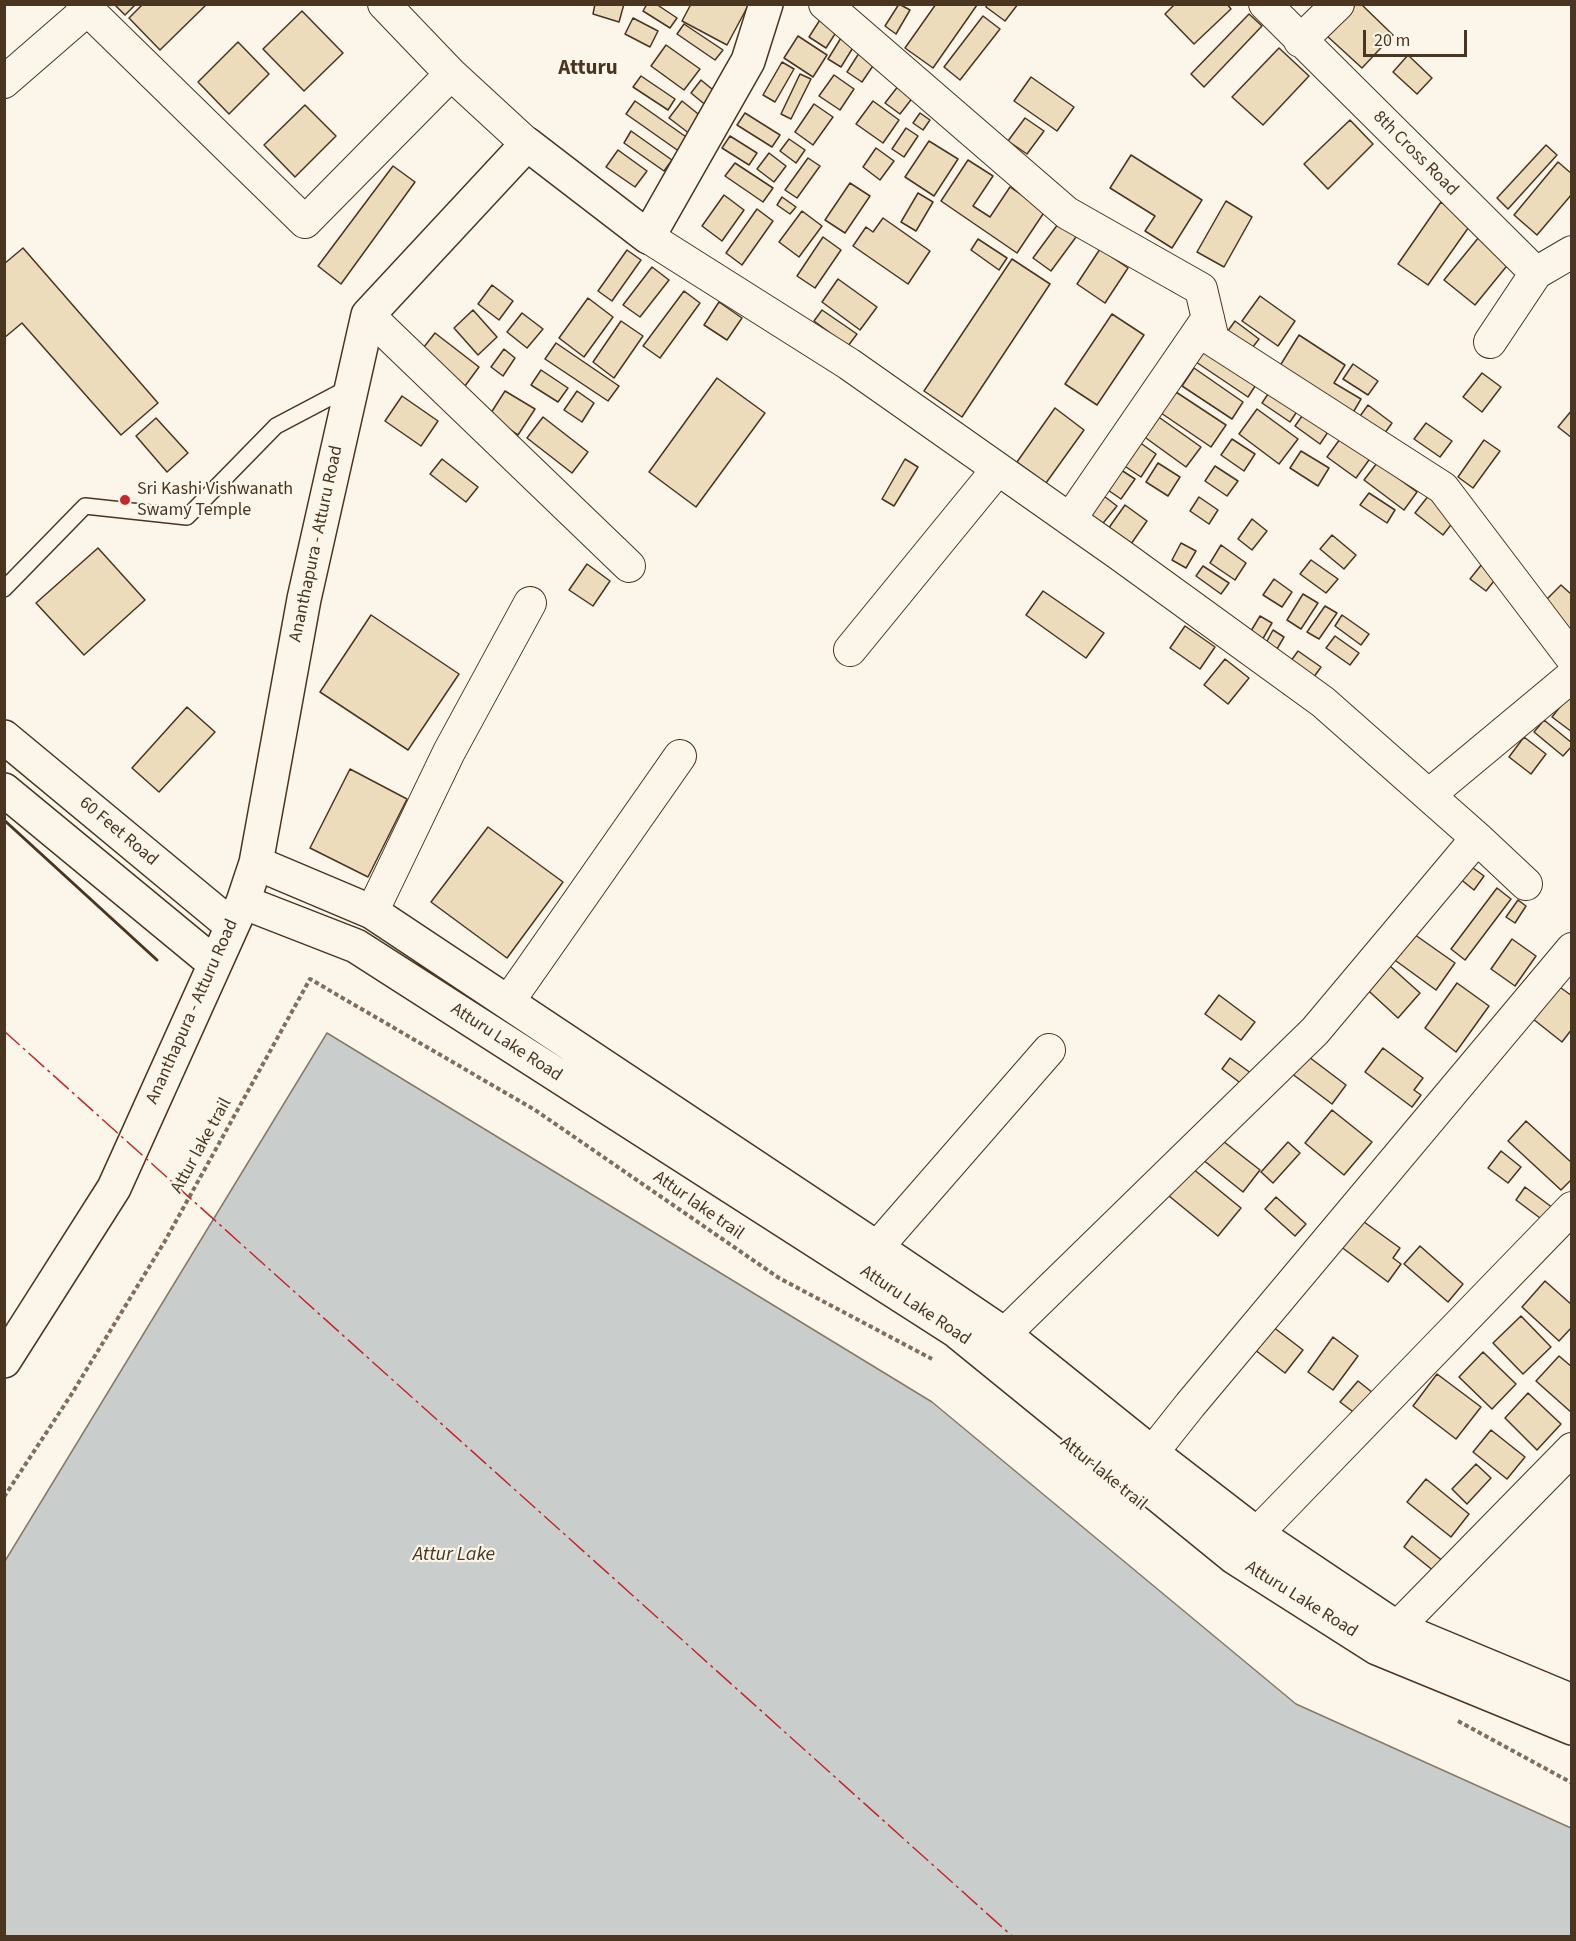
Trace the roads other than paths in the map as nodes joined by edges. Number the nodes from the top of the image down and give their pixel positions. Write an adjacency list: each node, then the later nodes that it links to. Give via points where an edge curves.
1 (384, 4): 8 (street)
2 (766, 4): 11 (street, via 748,62)
3 (825, 4): 15 (street, via 1067,213 1201,289)
4 (1265, 4): 7 (street, 8th Cross Road)
5 (1338, 4): 7 (street)
6 (85, 7): 8 (street, via 305,222); 9 (street)
7 (1300, 41): 13 (street, 8th Cross Road)
8 (451, 74): 10 (street)
9 (4, 82)
10 (527, 144): 11 (street); 14 (street)
11 (648, 237): 18 (street, via 849,364)
12 (1572, 252): 13 (street)
13 (1536, 273): 16 (street)
14 (368, 315): 17 (street, Ananthapura - Atturu Road); 20 (street)
15 (1208, 318): 19 (street); 24 (street, via 1213,340 1443,488)
16 (1490, 342)
17 (352, 386): 21 (lane, via 276,426 187,517 85,506); 31 (street, Ananthapura - Atturu Road, via 304,599)
18 (998, 468): 19 (street); 23 (street)
19 (1070, 519): 29 (street, via 1323,702)
20 (629, 566)
21 (4, 589)
22 (530, 603): 33 (street, via 449,752)
23 (850, 650)
24 (1572, 658)
25 (1572, 676): 29 (street)
26 (4, 737): 34 (street, 60 Feet Road)
27 (680, 756): 37 (street)
28 (4, 790): 36 (street)
29 (1429, 795): 30 (street)
30 (1477, 838): 32 (street); 42 (street, via 1315,1031)
31 (256, 863): 33 (street, Atturu Lake Road); 34 (street, Ananthapura - Atturu Road)
32 (1526, 884)
33 (372, 912): 37 (street, Atturu Lake Road)
34 (237, 914): 36 (street, Ananthapura - Atturu Road); 40 (street, Atturu Lake Road, via 356,946)
35 (1572, 949): 44 (street)
36 (215, 964): 41 (street, Ananthapura - Atturu Road, via 114,1188)
37 (508, 1002): 40 (street, Atturu Lake Road)
38 (1049, 1050): 40 (street)
39 (1572, 1208): 45 (street)
40 (868, 1258): 42 (street, Atturu Lake Road, via 955,1330)
41 (9, 1341)
42 (994, 1344): 44 (street, Atturu Lake Road)
43 (1572, 1449): 46 (street)
44 (1143, 1464): 45 (street, Atturu Lake Road)
45 (1245, 1546): 46 (street, Atturu Lake Road)
46 (1387, 1638): 47 (street, Atturu Lake Road)
47 (1570, 1717)

